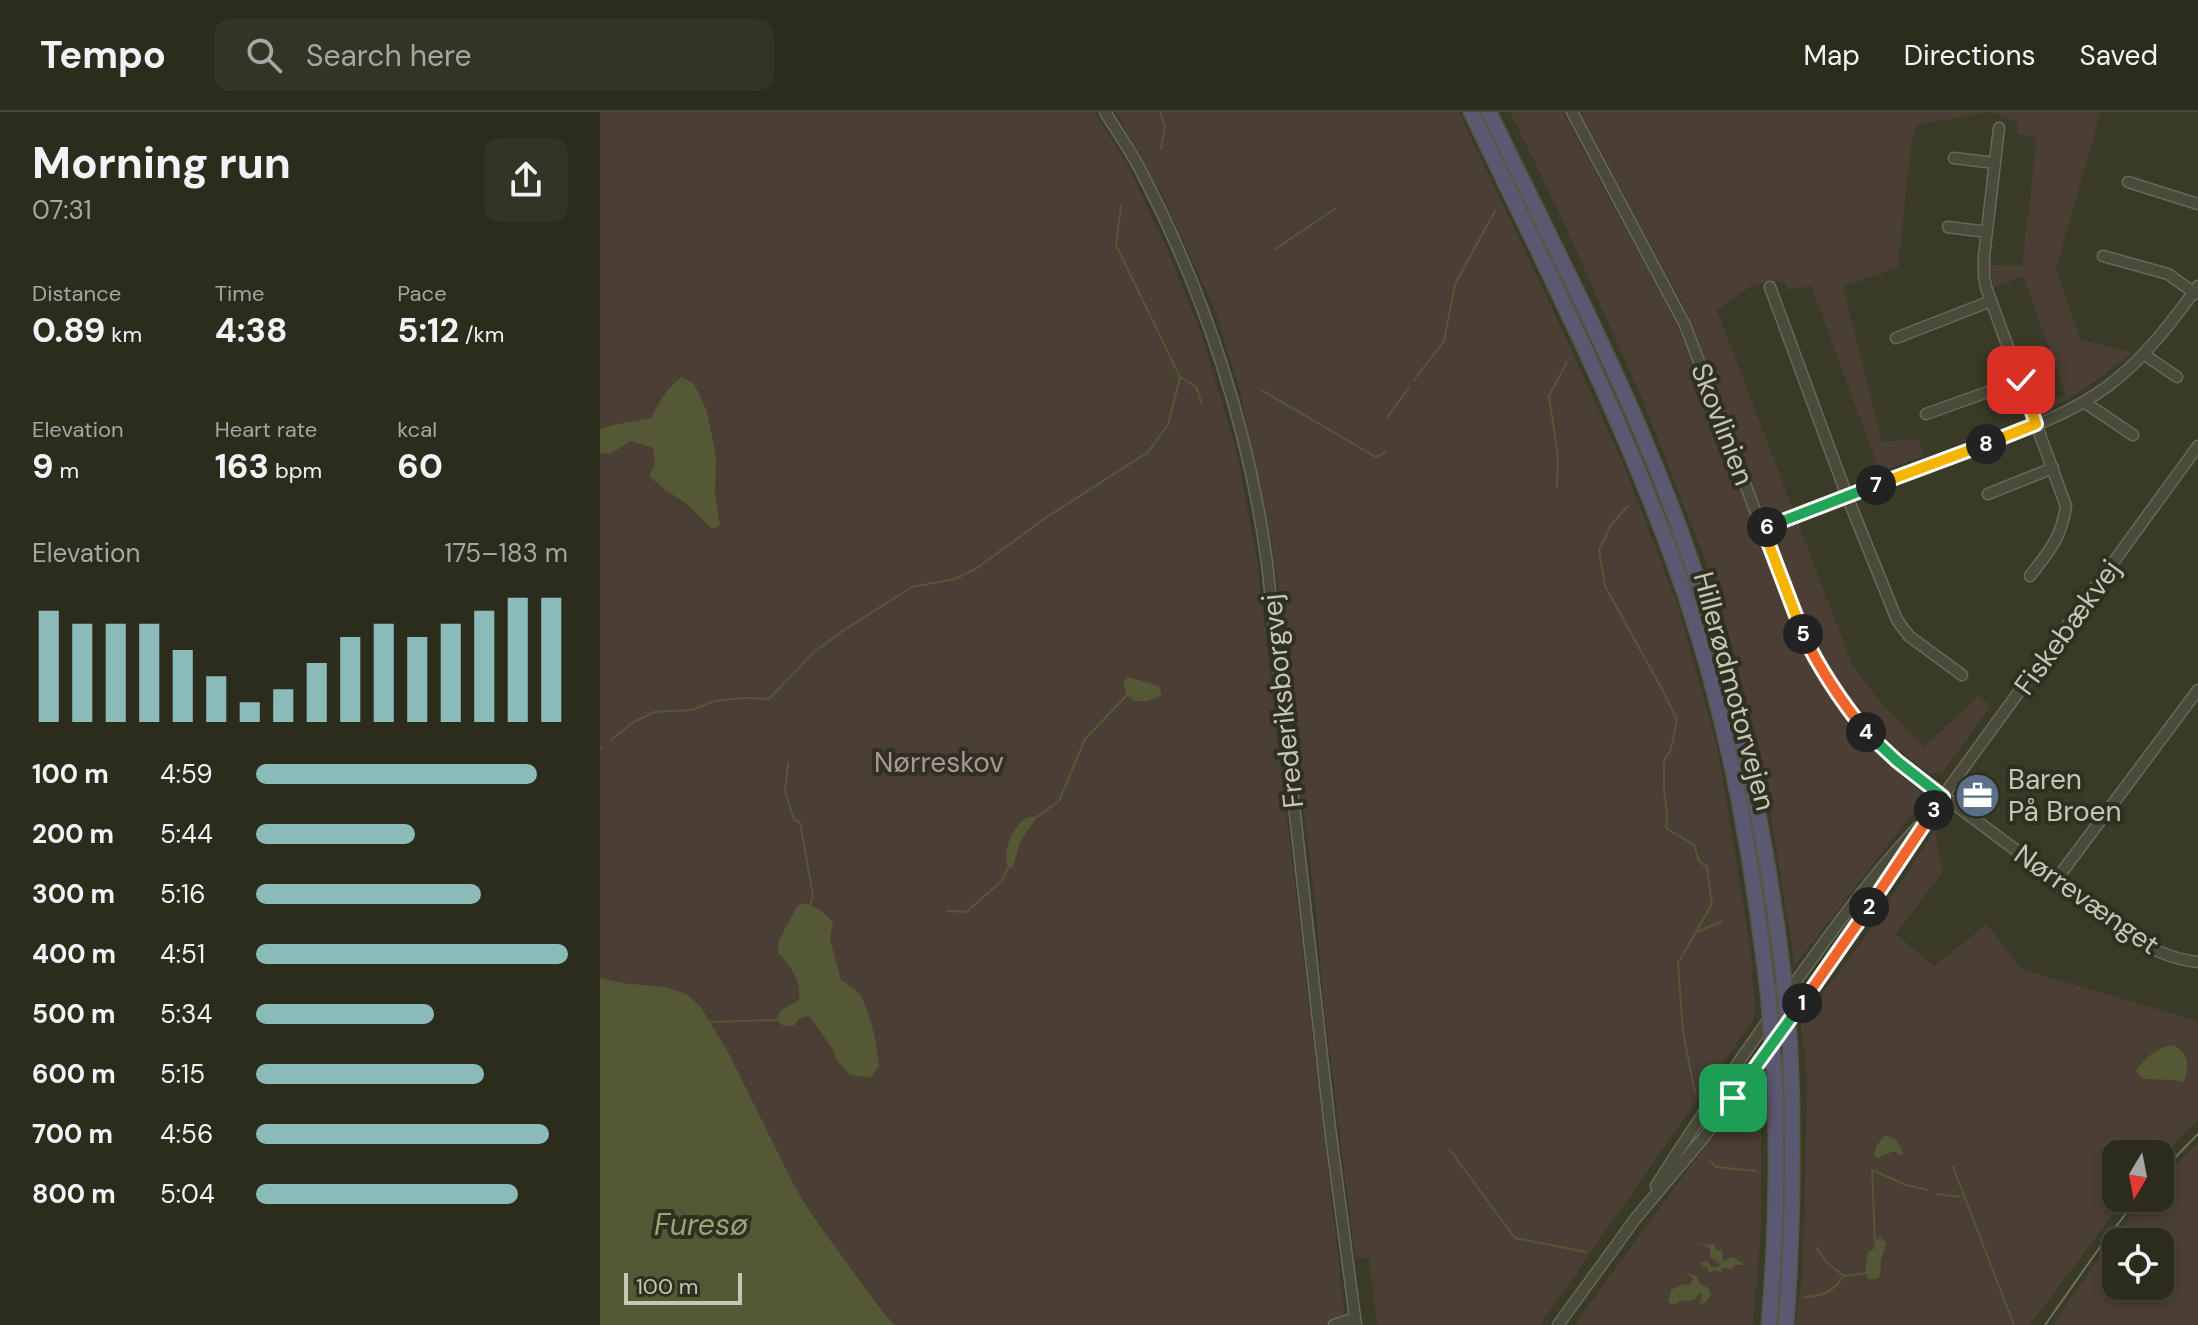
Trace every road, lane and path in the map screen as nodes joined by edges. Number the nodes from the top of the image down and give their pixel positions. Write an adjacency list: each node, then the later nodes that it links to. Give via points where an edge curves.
1 (1105, 112): 37 (street, Frederiksborgvej, via 1142,173 1196,292 1233,402 1258,507)
2 (1471, 112): 40 (highway, Hillerødmotorvejen, bridge, via 1644,483 1710,674 1742,809 1768,992 1777,1160)
3 (1489, 112): 41 (highway, Hillerødmotorvejen, bridge, via 1626,398 1676,519 1730,685 1773,886 1790,1046 1793,1162)
4 (1572, 112): 28 (street, Skovlinien, via 1685,325)
5 (1999, 128): 7 (street)
6 (1954, 158): 7 (street)
7 (1995, 163): 11 (street)
8 (2128, 182): 9 (street)
9 (2198, 204)
10 (1948, 227): 11 (street)
11 (1987, 232): 15 (street, via 1984,276)
12 (2103, 256): 14 (street, via 2168,274)
13 (1770, 287): 27 (street)
14 (2197, 291): 17 (street)
15 (1991, 301): 16 (street); 19 (street)
16 (1896, 338)
17 (2145, 355): 18 (street); 20 (street)
18 (2177, 377)
19 (2021, 380): 21 (street); 22 (street)
20 (2084, 402): 22 (street); 23 (street)
21 (1926, 414)
22 (2036, 424): 25 (street); 27 (street)
23 (2133, 435)
24 (2198, 446): 32 (street, Fiskebækvej)
25 (2053, 468): 26 (street); 29 (street, via 2066,506 2062,530)
26 (1988, 494)
27 (1847, 496): 28 (street); 30 (street, via 1902,628)
28 (1763, 529): 32 (street, Skovlinien, via 1800,629 1833,689 1870,737)
29 (2030, 576)
30 (1962, 675)
31 (2198, 690): 34 (street)
32 (1943, 797): 33 (street, Fiskebækvej); 34 (street, Nørrevænget)
33 (1935, 807): 36 (street, Fiskebækvej, via 1733,1098); 36 (street, Fiskebækvej, via 1818,950 1707,1105)
34 (2056, 880): 35 (street, Nørrevænget, via 2146,947)
35 (2198, 962)
36 (1636, 1218): 39 (street, Fiskebækvej)
37 (1356, 1323): 38 (street, Frederiksborgvej)
38 (1334, 1325)
39 (1558, 1325)
40 (1769, 1325)
41 (1786, 1325)

